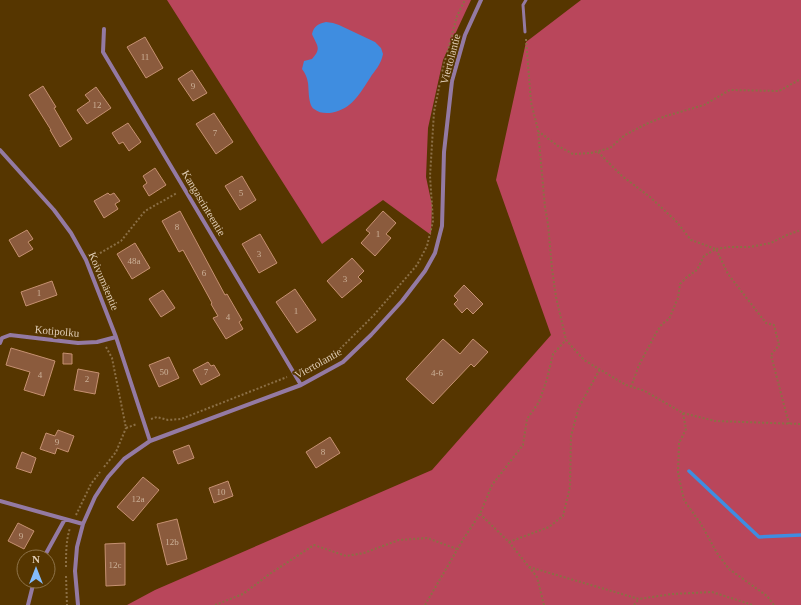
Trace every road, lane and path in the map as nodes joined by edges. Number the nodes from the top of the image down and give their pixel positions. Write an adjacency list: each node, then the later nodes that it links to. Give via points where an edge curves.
1 (465, 0): 19 (path, via 457,16 434,112 430,176 433,221 427,246 417,265 402,283 337,352 317,365)
2 (481, 0): 20 (street, Viertolantie, via 465,35 452,81 444,152 442,226 435,252 425,271 366,340 343,362)
3 (526, 0): 5 (lane, via 523,5)
4 (104, 29): 10 (street, Kangasrinteentie, via 103,52)
5 (525, 32): 7 (path, via 531,102)
6 (801, 79): 9 (path, via 779,91 730,90 704,105 646,124 610,148)
7 (538, 130): 9 (path, via 573,154); 16 (path, via 552,269)
8 (0, 150): 13 (street, Koivumäentie, via 54,210)
9 (598, 152): 12 (path, via 622,176 676,221 692,240)
10 (185, 189): 13 (path, via 145,211 121,241 98,256); 19 (street, Kangasrinteentie)
11 (801, 230): 12 (path, via 771,244)
12 (716, 249): 21 (path, via 704,256 697,270 680,284 678,298 669,319 656,333); 24 (path, via 728,274 766,322 774,325 779,345 771,355)
13 (86, 260): 14 (street, Koivumäentie)
14 (116, 337): 15 (street, Kotipolku); 23 (street, Koivumäentie)
15 (105, 340): 17 (street, Kotipolku, via 78,343 10,335 2,338); 23 (path, via 112,358 126,428)
16 (566, 340): 18 (path, via 584,360); 28 (path, via 553,354 539,402 527,419 523,445 492,485)
17 (0, 343)
18 (600, 369): 21 (path); 31 (path, via 579,408 571,436 570,487 563,516 549,527)
19 (294, 374): 20 (street, Kangasrinteentie); 23 (path, via 181,419 168,420 157,416)
20 (300, 384): 26 (street, Viertolantie)
21 (631, 387): 22 (path, via 645,391)
22 (683, 413): 24 (path, via 715,421); 44 (path, via 686,430 679,443 678,473 684,500 729,569 767,596)
23 (144, 422): 26 (street, Koivumäentie)
24 (789, 424): 25 (path)
25 (801, 424)
26 (150, 441): 30 (street, Viertolantie, via 124,459 108,478 95,497)
27 (0, 501): 29 (street)
28 (480, 514): 31 (path); 33 (path)
29 (65, 519): 30 (street); 32 (street)
30 (83, 524): 38 (street, Viertolantie, via 77,547 75,571)
31 (509, 542): 34 (path)
32 (48, 549)
33 (457, 549): 39 (path, via 427,538 399,540 364,553 346,556 314,545 243,594); 40 (path)
34 (529, 567): 36 (path); 41 (path, via 537,578)
35 (32, 589): 37 (street)
36 (639, 599): 42 (path); 43 (path, via 712,592)
37 (28, 605)
38 (78, 605)
39 (216, 605)
40 (425, 605)
41 (544, 605)
42 (634, 605)
43 (753, 605)
44 (774, 605)

